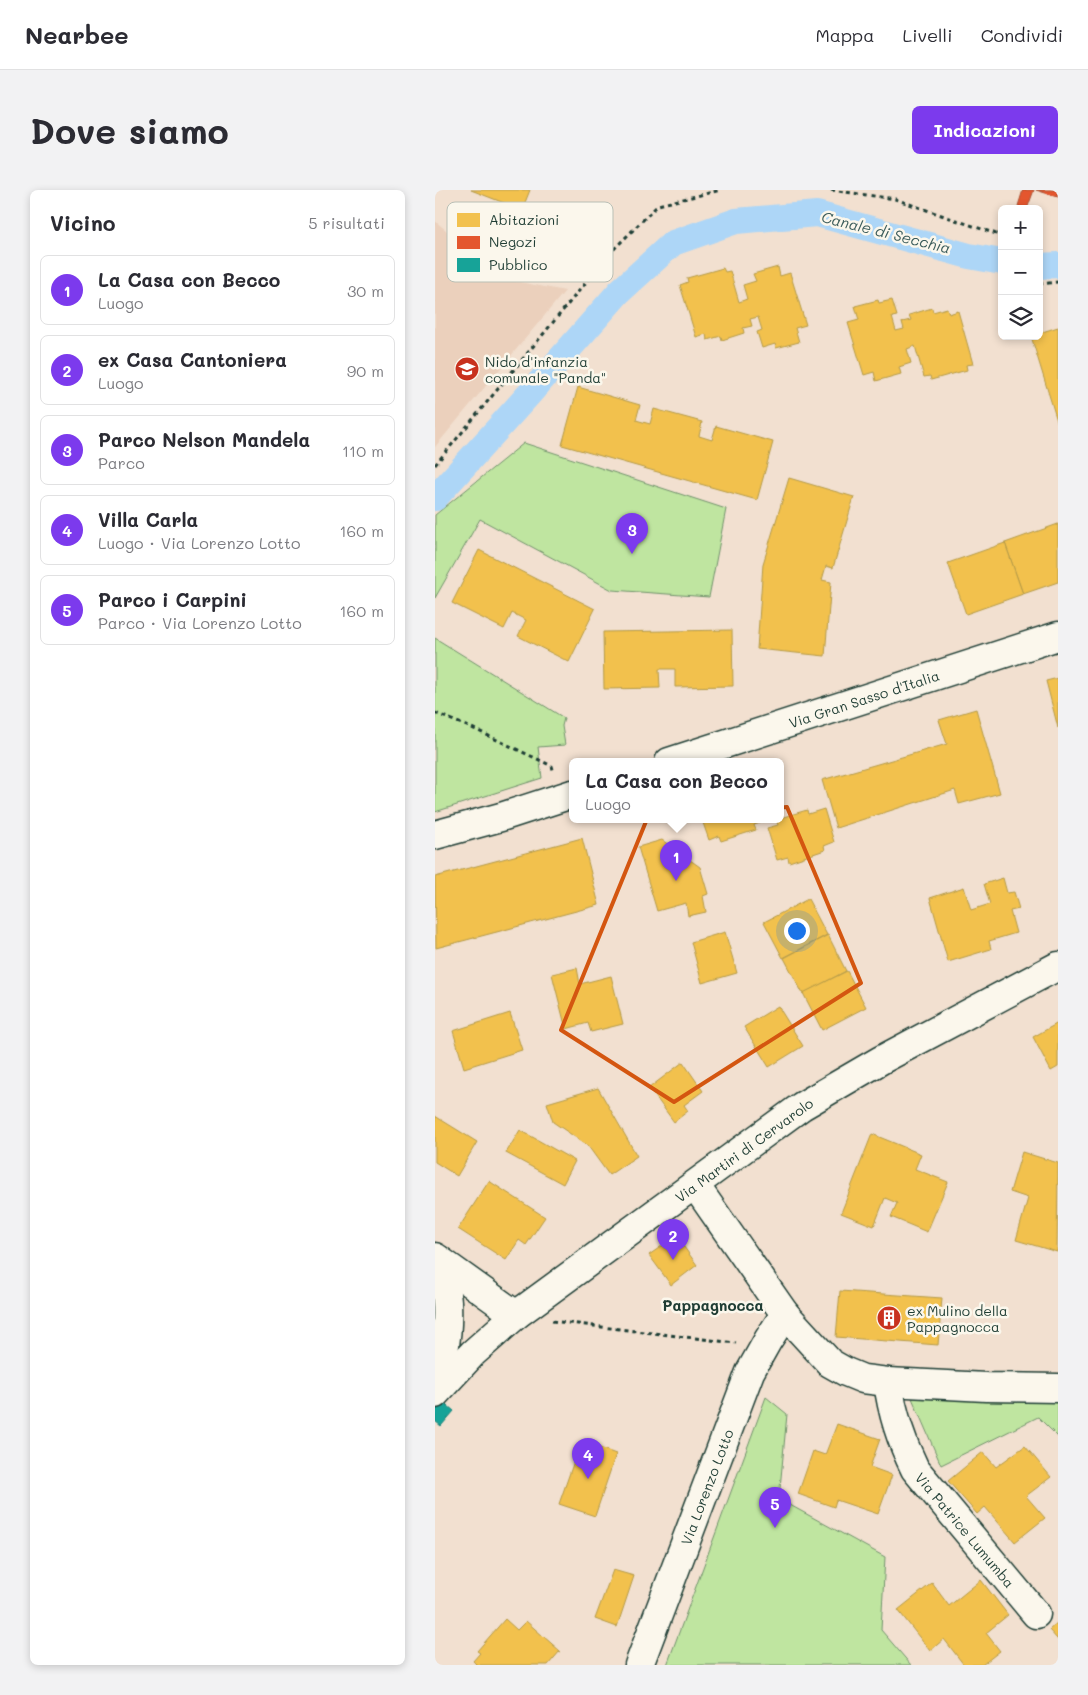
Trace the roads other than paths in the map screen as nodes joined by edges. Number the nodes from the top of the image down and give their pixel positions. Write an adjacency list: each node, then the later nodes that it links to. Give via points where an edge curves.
1 (1058, 636): 2 (street, Via Gran Sasso d'Italia)
2 (681, 758)
3 (567, 796): 4 (street)
4 (435, 835)
5 (1058, 966): 6 (street, Via Martiri di Cervarolo, via 802,1106)
6 (695, 1185): 8 (street, Via Martiri di Cervarolo); 9 (street)
7 (437, 1258): 8 (street); 10 (street, via 447,1300 446,1333)
8 (525, 1309): 13 (street, Via Martiri di Cervarolo, via 473,1354)
9 (785, 1314): 11 (street, via 830,1363 863,1379); 15 (street, Via Lorenzo Lotto, via 750,1372)
10 (435, 1378)
11 (888, 1382): 12 (street); 14 (street, Via Patrice Lumumba, via 896,1422 915,1469)
12 (1058, 1388)
13 (435, 1394)
14 (1036, 1614)
15 (639, 1665)

